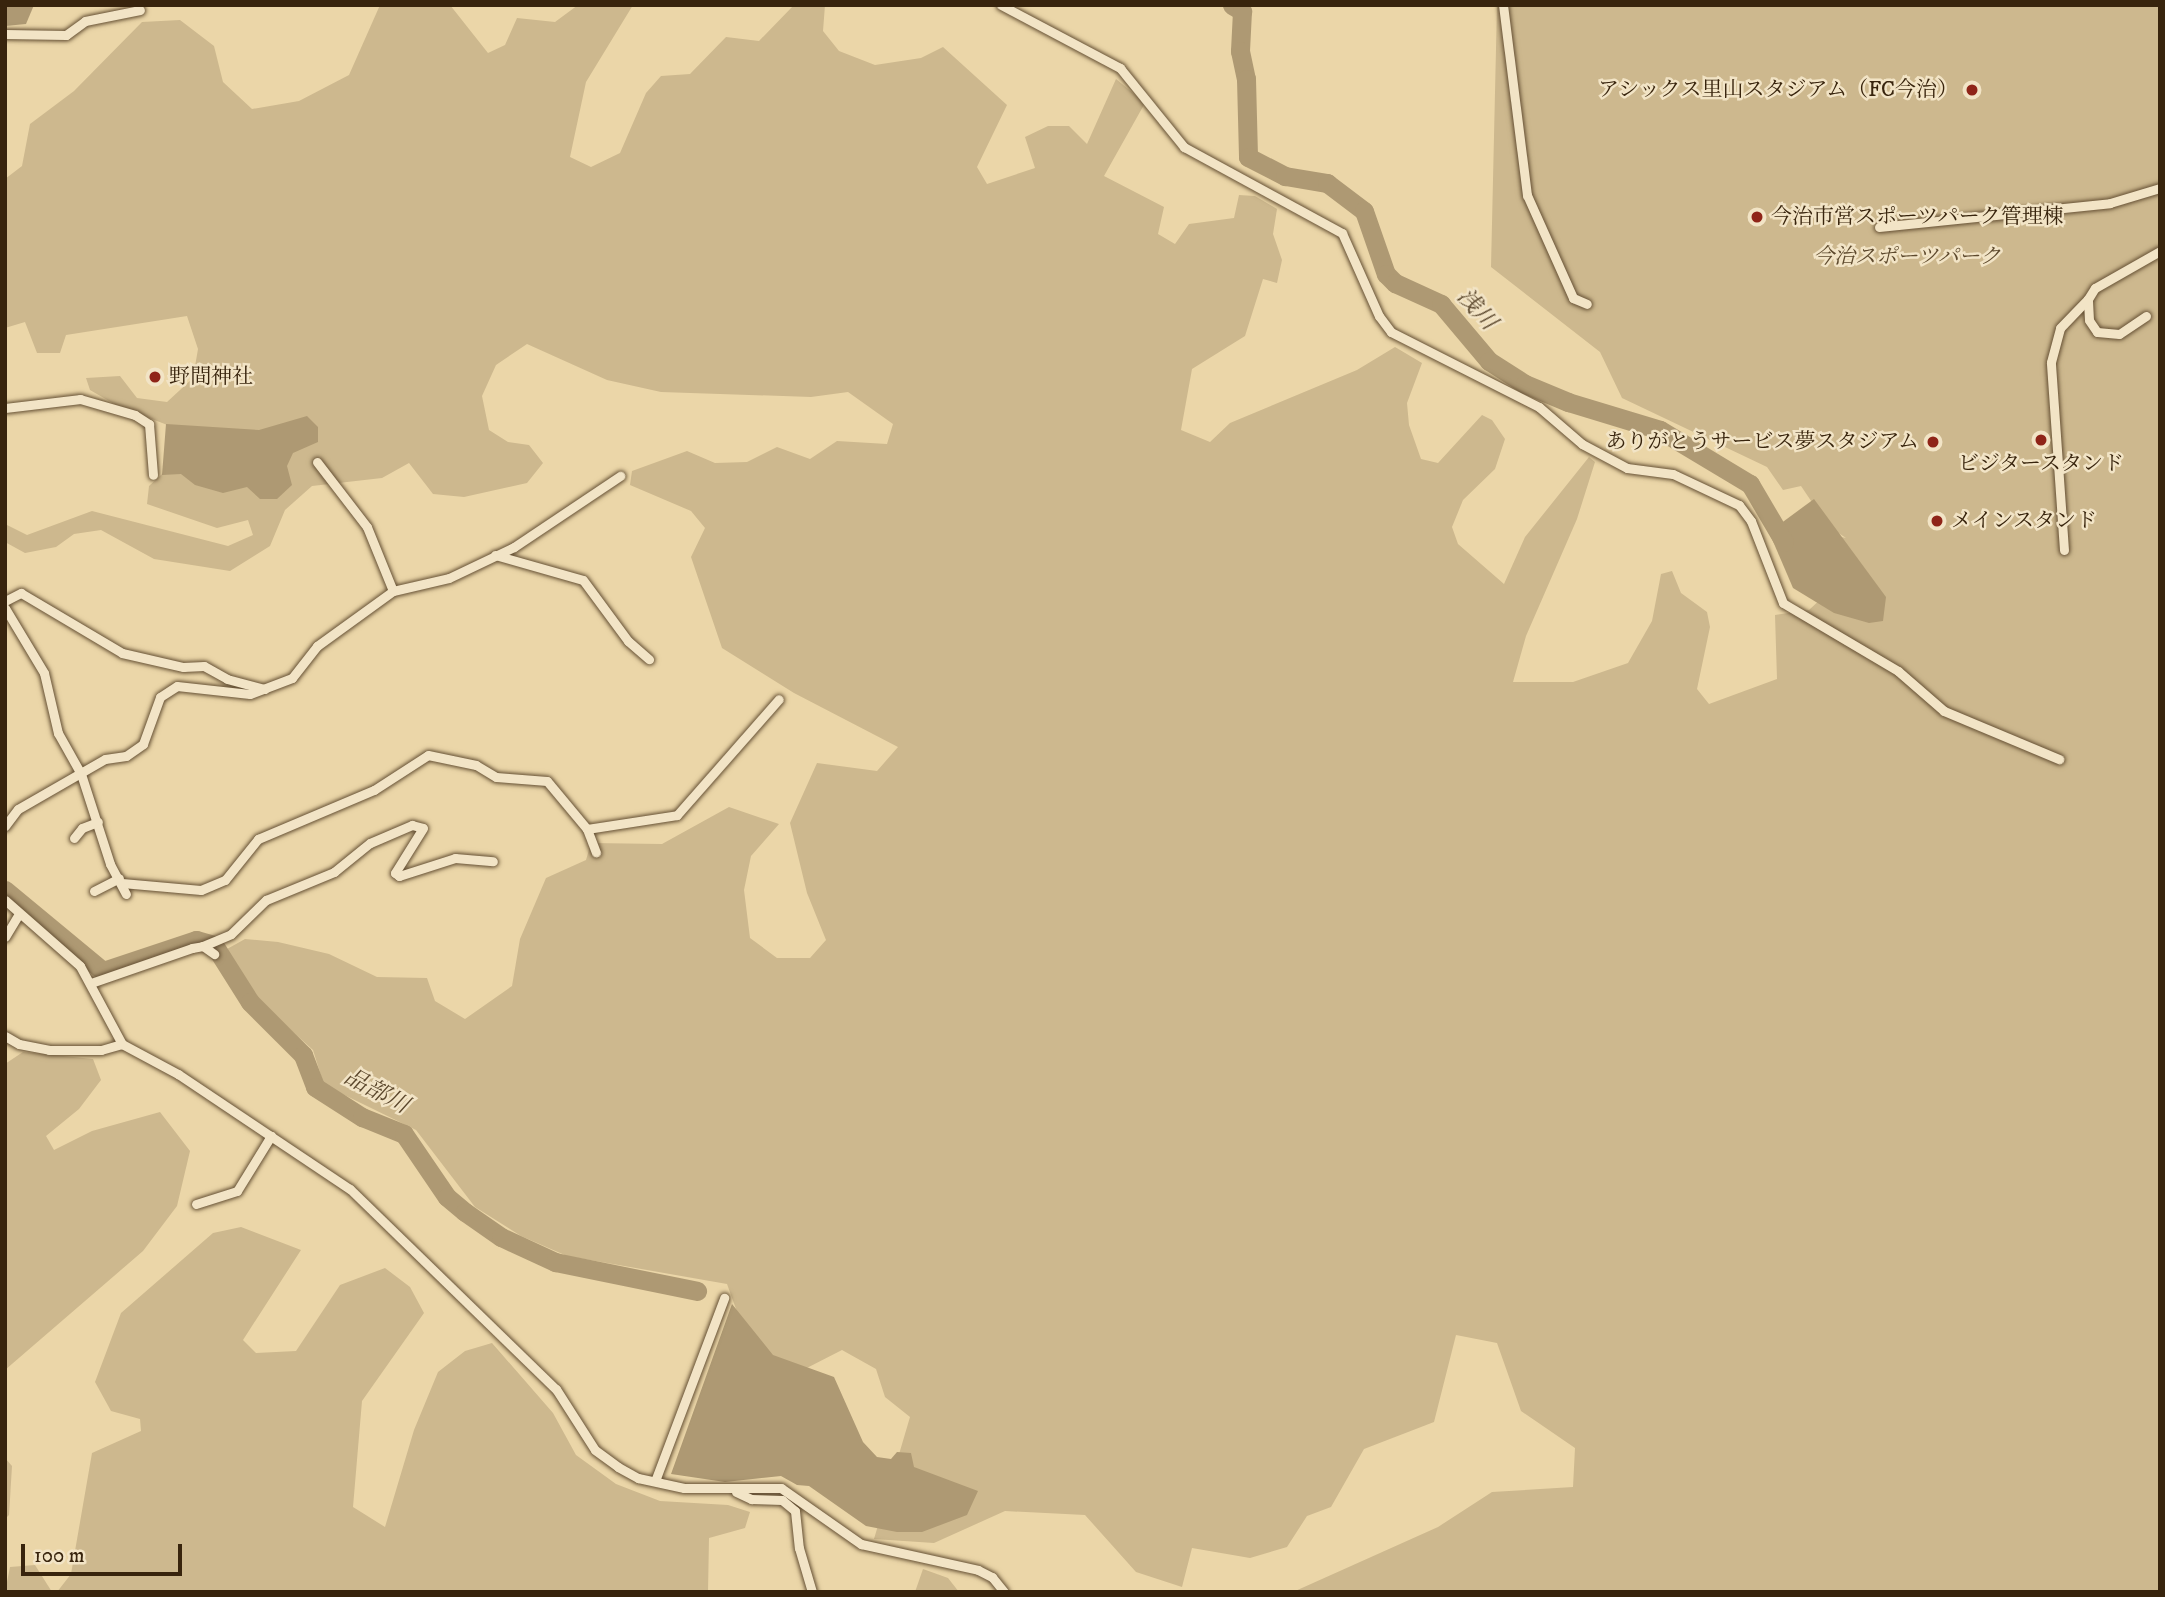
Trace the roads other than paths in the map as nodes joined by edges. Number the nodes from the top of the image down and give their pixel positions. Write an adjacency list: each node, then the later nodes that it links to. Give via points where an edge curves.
1 (1001, 5): 23 (street, via 1119,68 1184,147 1342,233 1378,316 1391,332 1539,407 1583,444 1627,468 1673,474 1739,505 1751,521 1783,603 1882,661 1944,711)
2 (1503, 5): 9 (street, via 1527,195 1573,298)
3 (140, 10): 4 (street, via 86,21 66,35)
4 (5, 34)
5 (2160, 188): 6 (street, via 2110,203)
6 (1879, 227)
7 (2160, 251): 8 (street, via 2095,288)
8 (2088, 299): 10 (street, via 2089,320 2097,332 2119,334); 15 (street, via 2060,328 2051,362)
9 (1587, 304)
10 (2146, 316)
11 (5, 408): 13 (street, via 80,399 135,415 149,424)
12 (317, 462): 17 (street, via 367,527)
13 (153, 475)
14 (620, 476): 16 (street)
15 (2064, 550)
16 (495, 555): 17 (street, via 449,578); 20 (street, via 583,580 620,631)
17 (393, 591): 21 (street, via 317,646 292,678)
18 (5, 601): 21 (street, via 21,593 122,653 183,667 204,666)
19 (5, 608): 24 (street, via 44,673 58,733)
20 (649, 659)
21 (267, 690): 24 (street, via 250,694 177,686 160,697 143,744)
22 (779, 699): 27 (street, via 677,815)
23 (2059, 759)
24 (82, 774): 25 (street); 26 (street, via 18,809)
25 (98, 822): 28 (street, via 77,831); 31 (street)
26 (5, 827)
27 (587, 829): 29 (street); 31 (street, via 547,781 496,777 477,765 428,755 374,790 258,839 225,880 201,890)
28 (74, 838)
29 (596, 852)
30 (493, 860): 37 (street, via 456,858 399,876 395,873 423,828 412,825 370,843 334,872 266,900 231,934)
31 (121, 881): 32 (street); 33 (street)
32 (94, 891)
33 (126, 894)
34 (5, 900): 35 (street)
35 (19, 914): 36 (street); 39 (street, via 80,966)
36 (5, 937)
37 (203, 946): 38 (street); 39 (street)
38 (214, 954)
39 (91, 983): 41 (street)
40 (5, 1036): 41 (street, via 49,1050 101,1050)
41 (122, 1044): 42 (street, via 178,1074)
42 (271, 1136): 43 (street, via 237,1191); 45 (street, via 350,1189 566,1399 595,1450 618,1467)
43 (196, 1203)
44 (724, 1298): 45 (street)
45 (655, 1481): 46 (street)
46 (735, 1491): 47 (street, via 751,1499 782,1500 795,1510 799,1548); 48 (street, via 781,1488 861,1544 978,1570 992,1577)
47 (813, 1592)
48 (1004, 1592)

